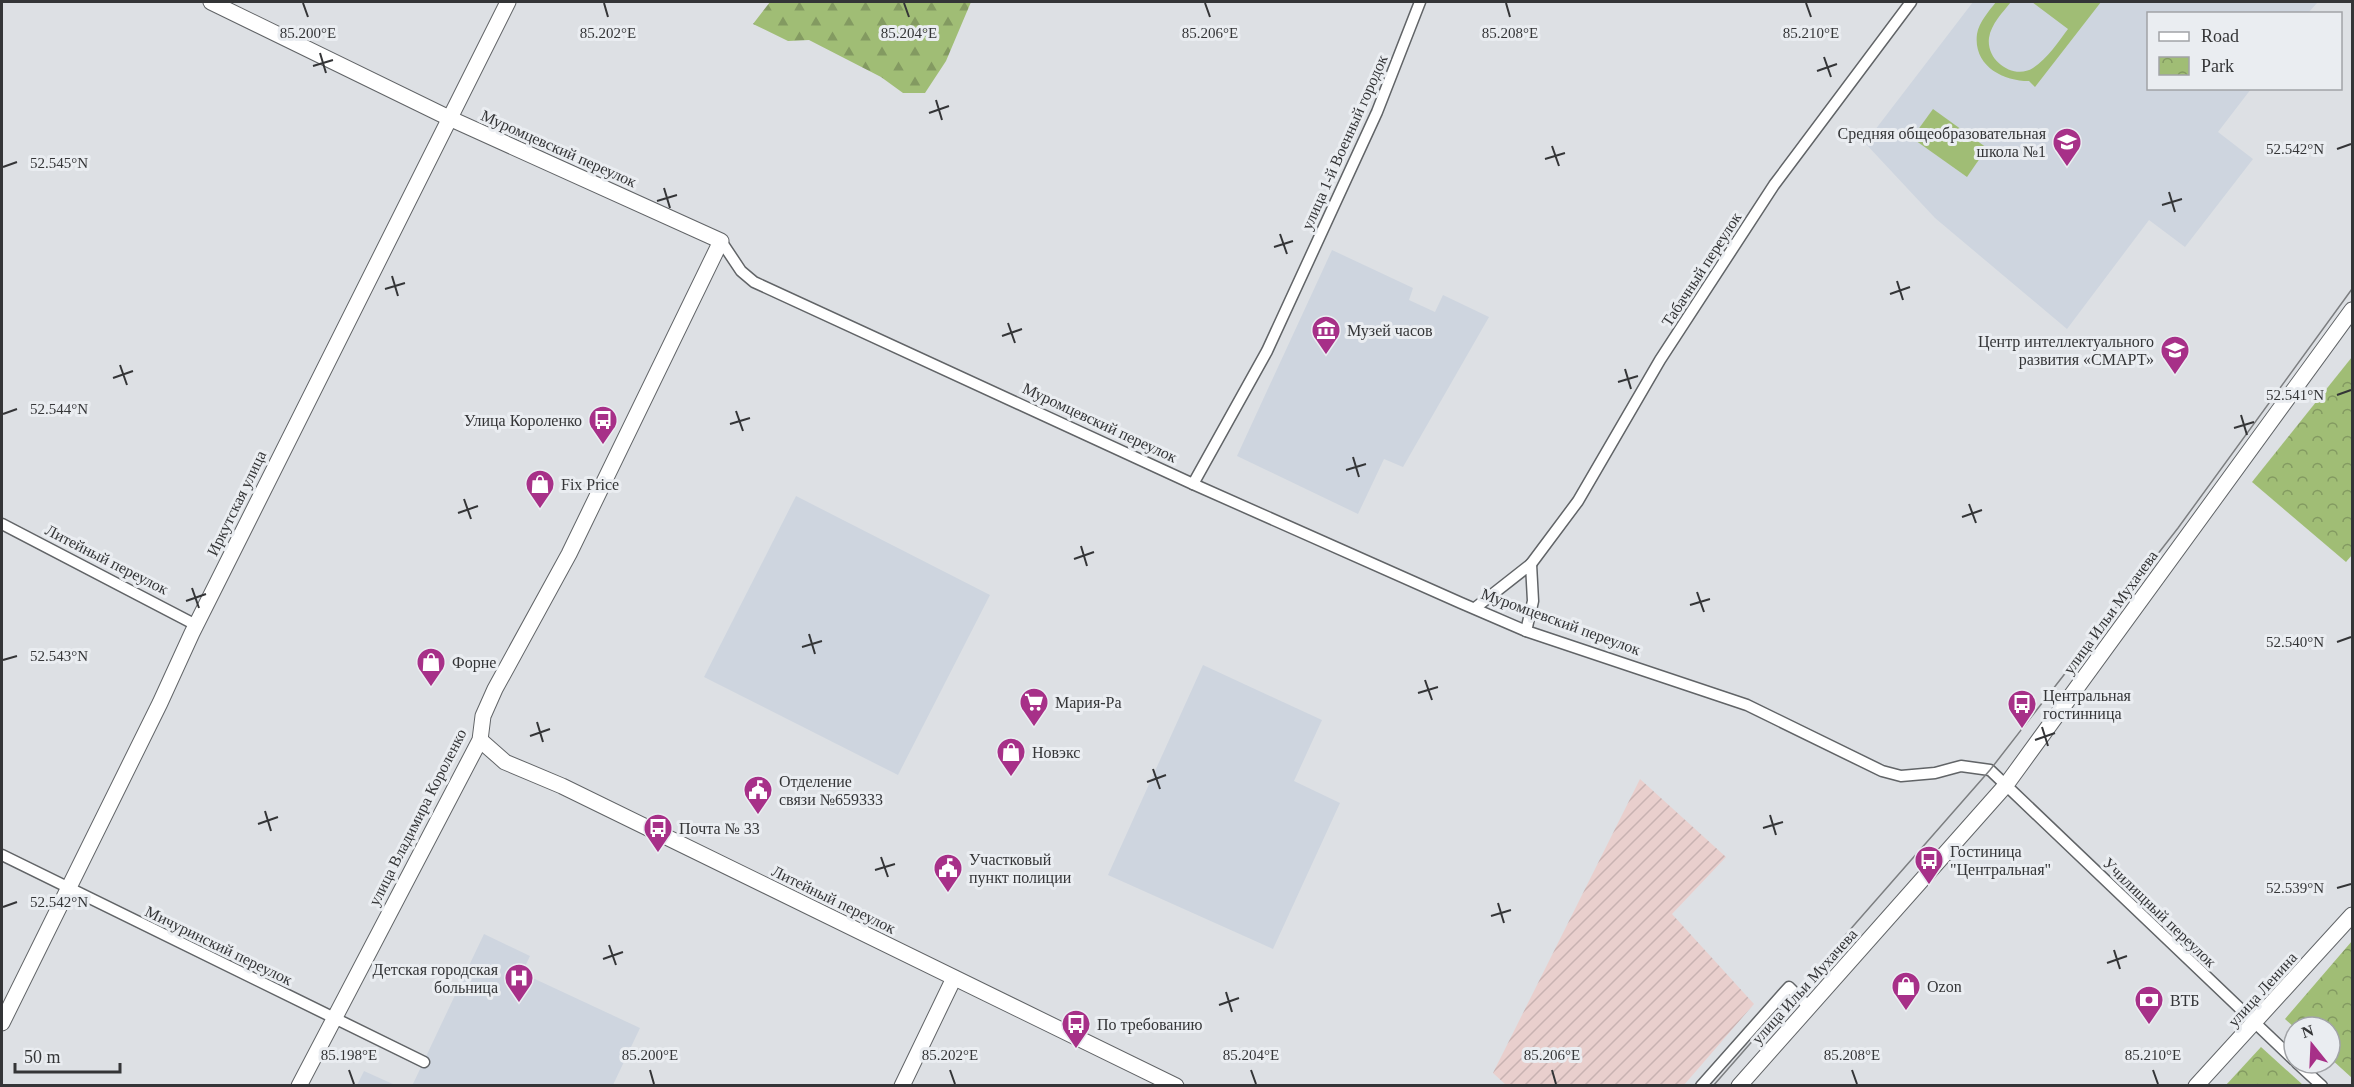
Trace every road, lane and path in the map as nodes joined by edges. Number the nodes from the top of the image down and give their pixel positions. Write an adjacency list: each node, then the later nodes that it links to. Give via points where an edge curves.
1 (211, 2): 5 (main road, Муромцевский переулок)
2 (508, 2): 5 (main road, Иркутская улица)
3 (1420, 2): 8 (street, улица 1-й Военный городок, via 1377,112 1267,351)
4 (1911, 2): 10 (street, Табачный переулок, via 1774,184 1660,360 1578,501)
5 (449, 118): 6 (main road, Муромцевский переулок); 12 (main road, Иркутская улица)
6 (721, 242): 8 (street, Муромцевский переулок, via 741,271 754,282); 14 (main road, улица Владимира Короленко, via 569,554 495,689 483,716)
7 (2352, 310): 15 (main road, улица Ильи Мухачева)
8 (1192, 484): 11 (street, Муромцевский переулок)
9 (2, 524): 12 (street, Литейный переулок)
10 (1531, 564): 11 (street, Табачный переулок); 13 (street, via 1533,601)
11 (1475, 608): 13 (street, Муромцевский переулок)
12 (196, 625): 17 (main road, Иркутская улица)
13 (1526, 631): 15 (street, Муромцевский переулок, via 1747,705 1882,771 1901,776 1960,766 1990,770)
14 (480, 740): 19 (main road, Литейный переулок, via 505,762 562,786); 21 (main road, улица Владимира Короленко)
15 (2006, 785): 20 (main road, улица Ильи Мухачева); 23 (street, Училищный переулок)
16 (2, 855): 17 (street, Мичуринский переулок)
17 (68, 887): 21 (street, Мичуринский переулок); 22 (main road, Иркутская улица)
18 (2352, 915): 23 (main road, улица Ленина)
19 (954, 978): 28 (main road); 29 (main road, Литейный переулок)
20 (1809, 1007): 30 (street, via 1789,987); 31 (main road, улица Ильи Мухачева)
21 (333, 1017): 25 (street, Мичуринский переулок); 27 (main road, улица Владимира Короленко)
22 (2, 1023)
23 (2255, 1023): 24 (street, Училищный переулок); 32 (main road, улица Ленина)
24 (2282, 1049)
25 (424, 1062)
26 (2310, 1075): 33 (street)
27 (299, 1086)
28 (902, 1086)
29 (1176, 1086)
30 (1701, 1086)
31 (1739, 1086)
32 (2196, 1086)
33 (2322, 1086)

